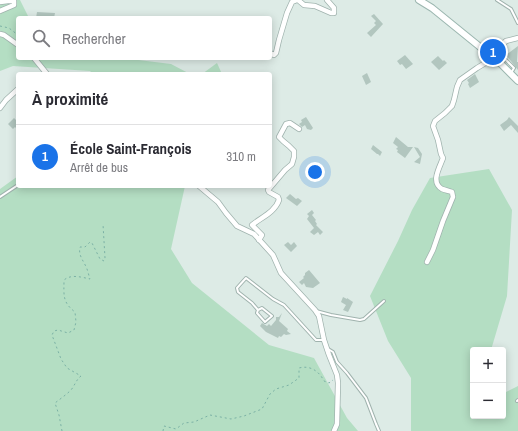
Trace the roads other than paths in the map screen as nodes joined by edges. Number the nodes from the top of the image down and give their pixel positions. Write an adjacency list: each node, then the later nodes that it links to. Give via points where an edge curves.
1 (297, 0): 2 (street, via 304,5 334,13 334,8); 13 (street, via 292,2 276,53)
2 (327, 0)
3 (419, 0): 12 (main road)
4 (497, 0): 7 (lane, via 511,9)
5 (0, 2): 6 (street, via 14,2 14,5)
6 (0, 11)
7 (518, 23)
8 (0, 34): 10 (street)
9 (518, 38): 11 (street, via 506,41)
10 (16, 44)
11 (496, 50): 12 (street); 16 (lane, via 514,68)
12 (487, 53): 16 (main road); 27 (street, via 484,55 487,62 460,80 452,106 435,121 434,126 443,158 436,179 437,184 452,192 453,197)
13 (272, 54)
14 (35, 60): 15 (street)
15 (44, 72)
16 (510, 73): 17 (main road)
17 (518, 81)
18 (16, 91): 19 (street)
19 (0, 108)
20 (300, 129): 21 (street, via 290,123 286,124 279,137 294,151 294,157 292,164)
21 (272, 185)
22 (16, 186): 25 (lane)
23 (204, 188): 26 (street, via 237,226 254,234)
24 (270, 188): 26 (street, via 269,192 278,197 278,205 252,225 262,235)
25 (0, 197)
26 (259, 240): 30 (street, via 273,255 281,273)
27 (427, 262)
28 (384, 301): 30 (lane, via 360,320)
29 (258, 310): 29 (lane, via 257,313 265,322 272,316 262,308); 31 (lane, via 238,292 237,288 246,278 284,305 316,340)
30 (315, 310): 31 (street, via 319,316)
31 (324, 340): 32 (street)
32 (327, 349): 33 (street, via 338,383 337,424); 34 (lane, via 332,352 366,398)
33 (334, 431)
34 (379, 431)

